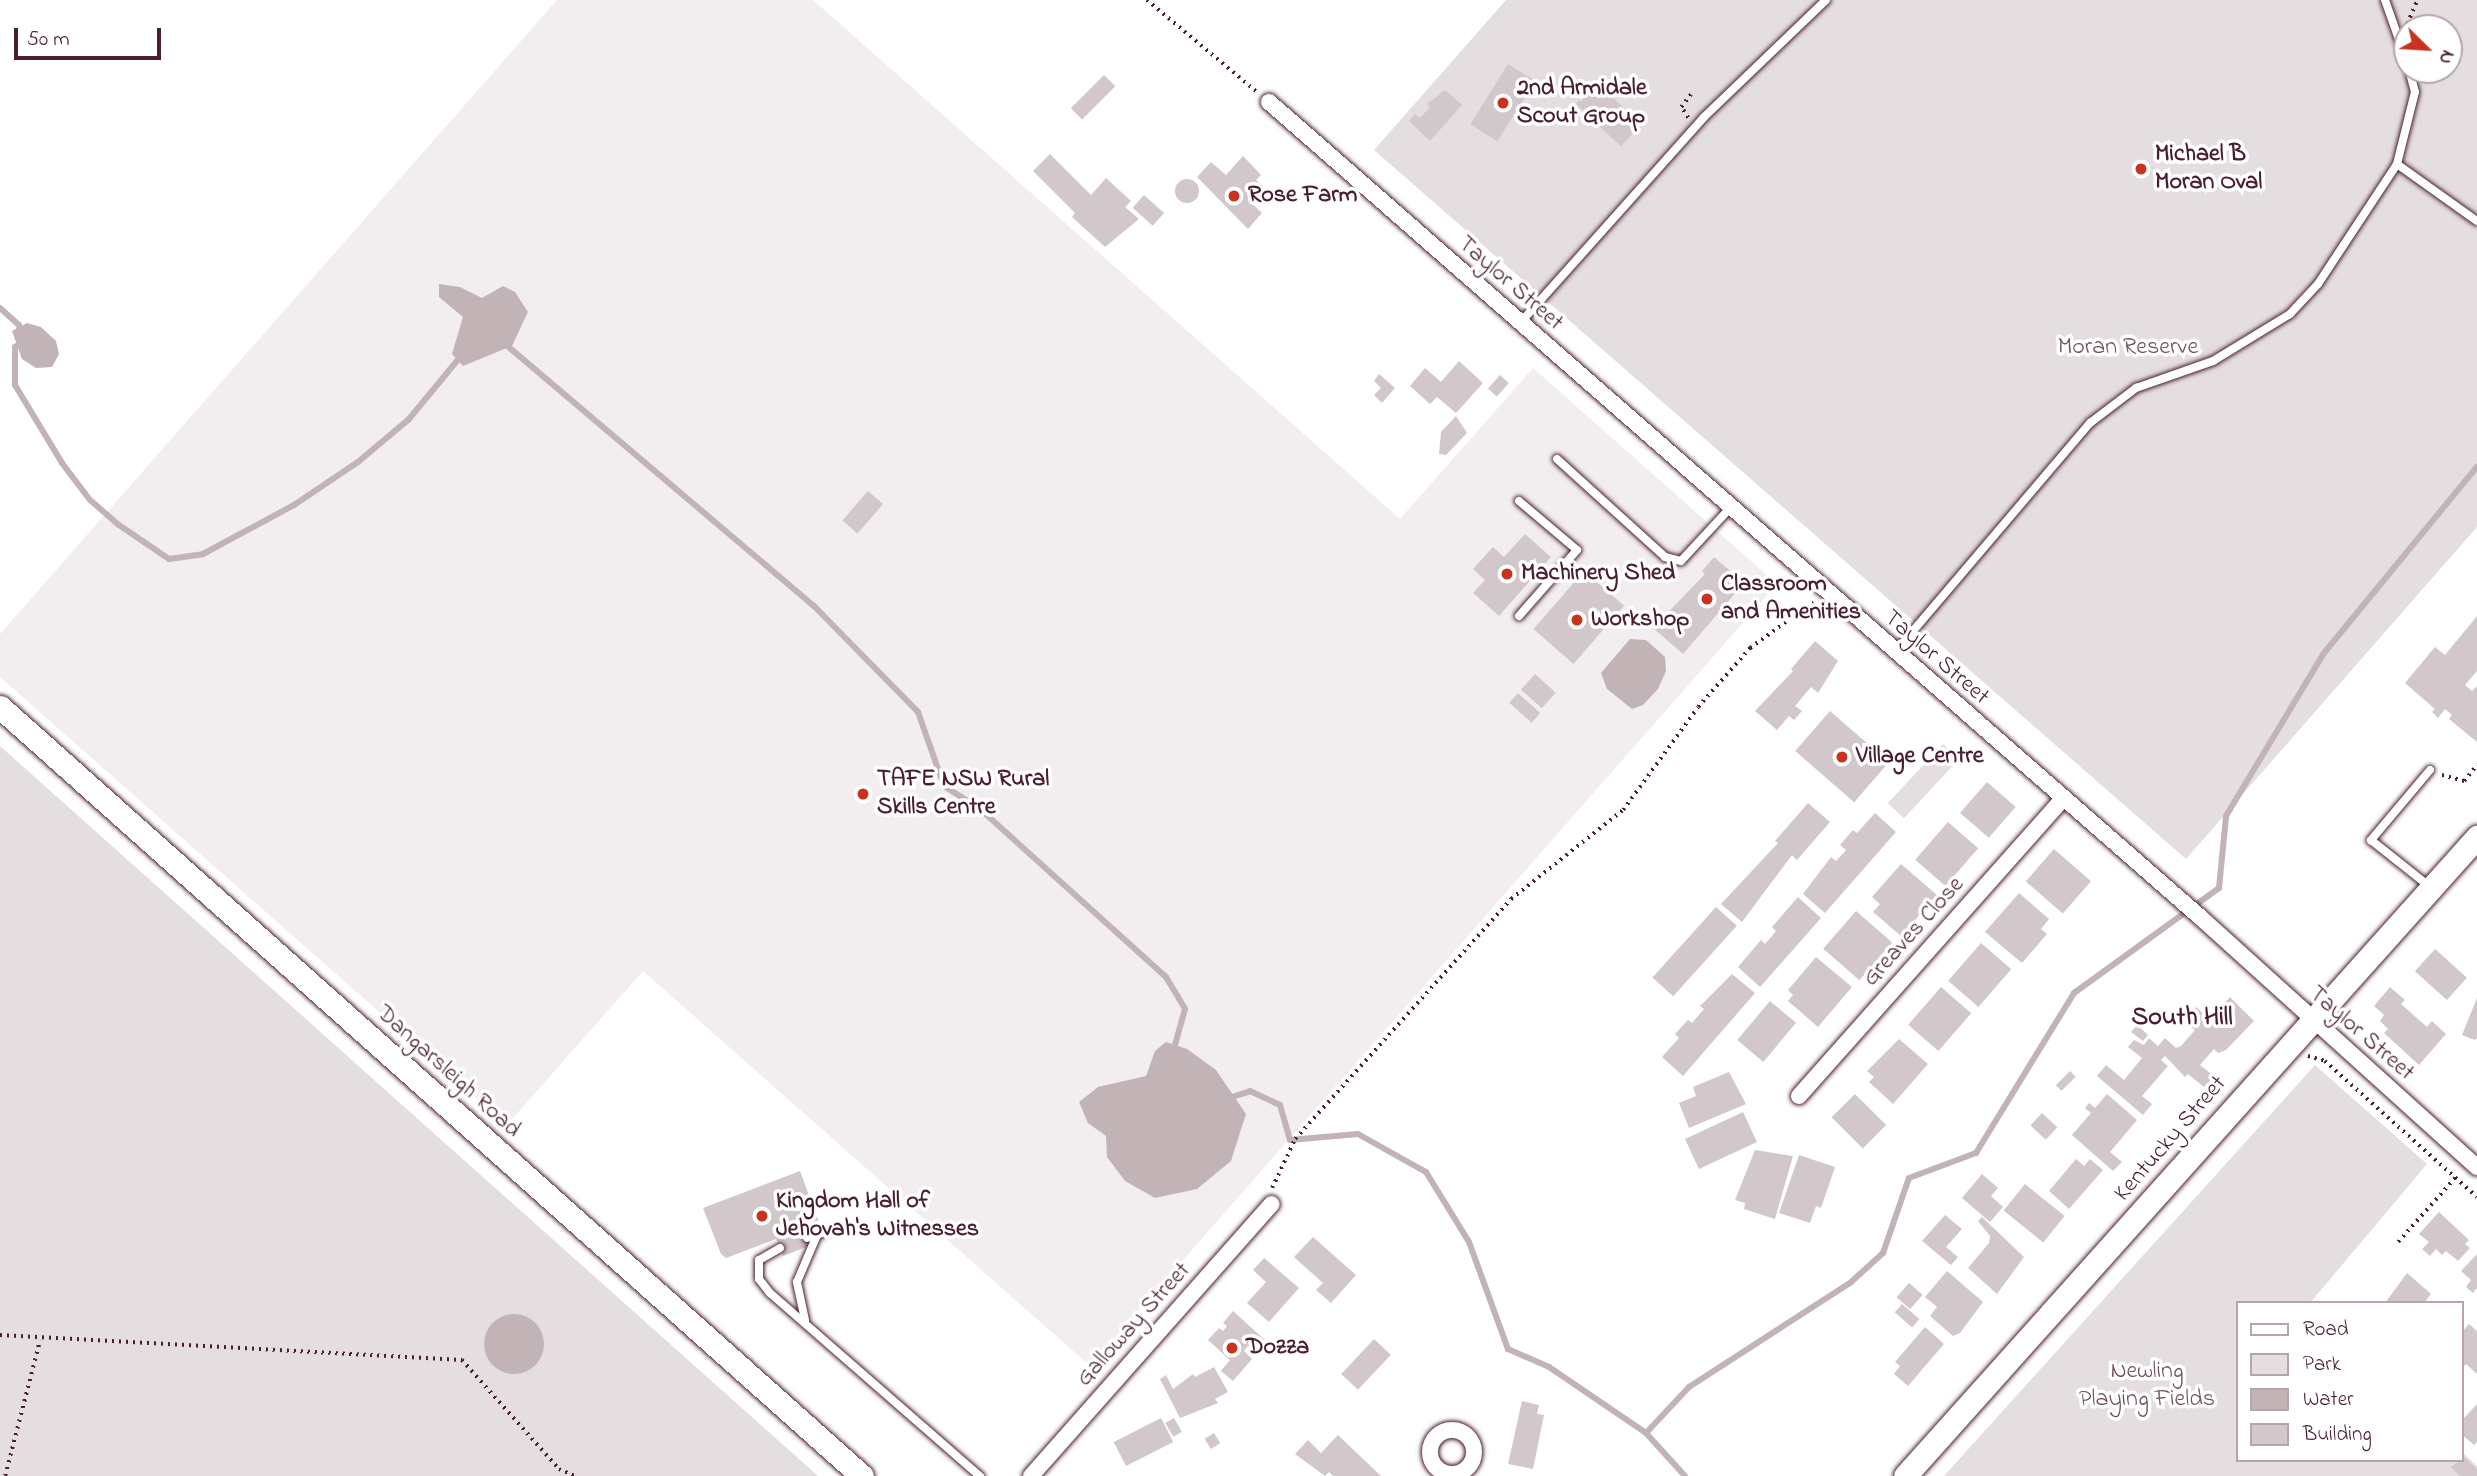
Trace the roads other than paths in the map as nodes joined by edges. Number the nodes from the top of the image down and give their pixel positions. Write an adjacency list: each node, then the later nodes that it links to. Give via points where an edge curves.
1 (1826, 0): 8 (lane, via 1694,129)
2 (2385, 0): 3 (lane)
3 (2393, 20)
4 (2413, 84): 6 (lane, via 2415,92)
5 (1269, 102): 8 (street, Taylor Street)
6 (2397, 164): 7 (lane); 13 (lane, via 2318,284 2290,314 2213,361 2136,388 2090,423)
7 (2477, 221)
8 (1520, 323): 11 (street, Taylor Street)
9 (1557, 459): 11 (lane, via 1665,557 1681,561)
10 (1520, 501): 12 (lane, via 1577,551)
11 (1731, 507): 13 (street, Taylor Street)
12 (1518, 616)
13 (1895, 652): 16 (street, Taylor Street)
14 (0, 707): 26 (street, Dangarsleigh Road)
15 (2430, 770): 18 (lane, via 2371,840)
16 (2063, 799): 19 (street, Taylor Street, via 2200,916); 20 (street, Greaves Close)
17 (2477, 837): 18 (street, Kentucky Street)
18 (2432, 888): 19 (street, Kentucky Street)
19 (2310, 1019): 21 (street, Taylor Street); 29 (street, Kentucky Street)
20 (1799, 1096)
21 (2477, 1167)
22 (1272, 1204): 28 (street, Galloway Street)
23 (807, 1238): 25 (lane, via 820,1233 797,1282 801,1312)
24 (780, 1248): 25 (lane, via 759,1260 760,1279)
25 (808, 1325): 27 (lane)
26 (862, 1476)
27 (980, 1476)
28 (1031, 1476)
29 (1905, 1476)

